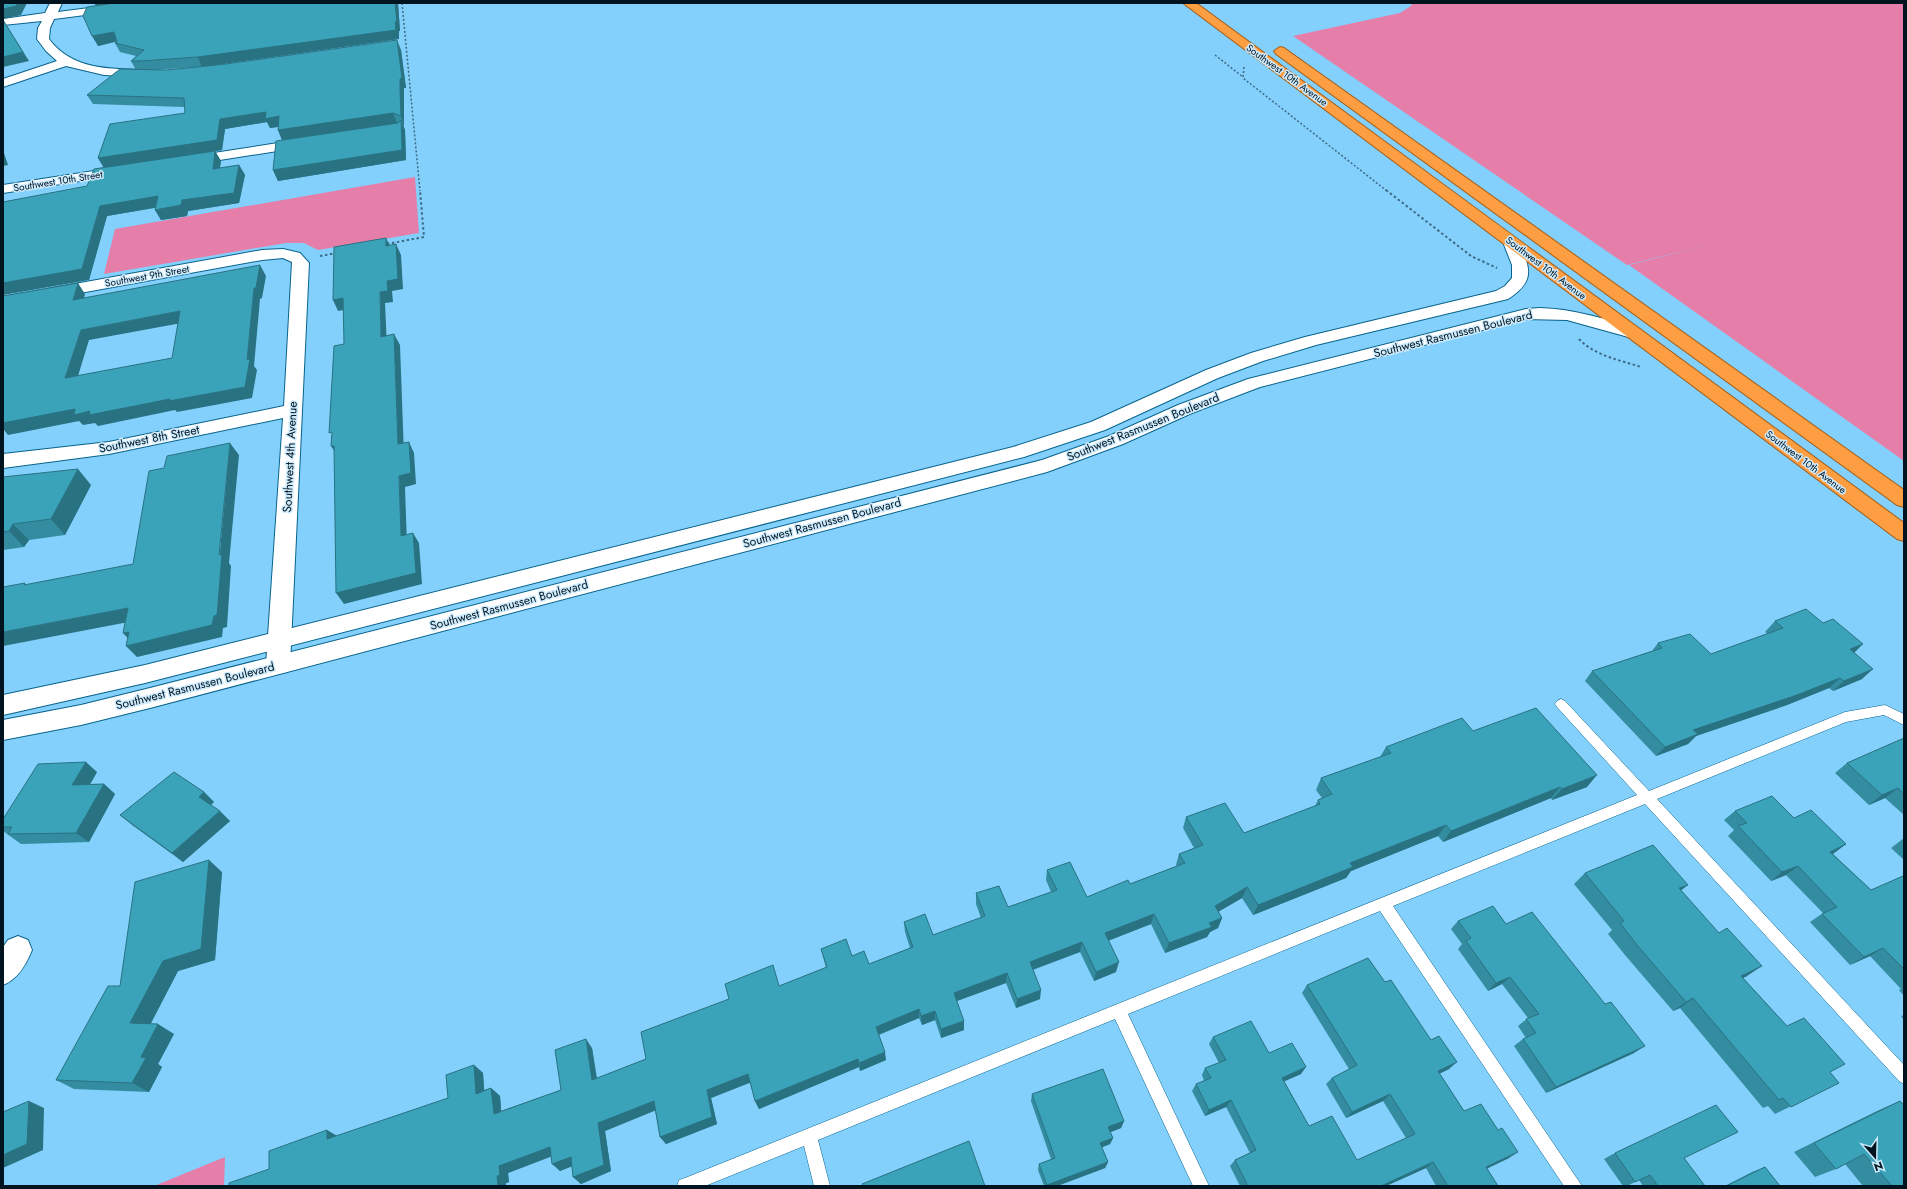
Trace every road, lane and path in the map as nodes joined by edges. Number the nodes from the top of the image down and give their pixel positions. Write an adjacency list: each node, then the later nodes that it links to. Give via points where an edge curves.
1 (56, 3): 6 (street)
2 (155, 3): 6 (street)
3 (402, 3): 19 (path, via 424,237)
4 (1189, 3): 8 (highway, Southwest 10th Avenue)
5 (1212, 3): 27 (highway, Southwest 10th Avenue)
6 (50, 16): 7 (street); 10 (street, via 44,28 43,39 52,51)
7 (3, 22)
8 (1245, 44): 12 (path); 18 (highway, Southwest 10th Avenue)
9 (1215, 55): 12 (path)
10 (66, 62): 11 (street, via 121,73); 13 (street)
11 (157, 74)
12 (1243, 78): 22 (path, via 1471,256)
13 (3, 83)
14 (318, 141): 15 (street)
15 (176, 162)
16 (137, 168): 17 (street, Southwest 10th Street)
17 (3, 189)
18 (1511, 242): 24 (highway, Southwest 10th Avenue); 29 (street, Southwest Rasmussen Boulevard, via 1520,265 1520,279 1517,286 1502,294 1257,357 1212,374 1098,426 1017,452)
19 (385, 244)
20 (338, 252): 21 (path)
21 (296, 257): 23 (street, Southwest 9th Street, via 262,255); 25 (street, Southwest 4th Avenue, via 301,263)
22 (1493, 267)
23 (3, 302)
24 (1632, 333): 28 (highway, Southwest 10th Avenue); 30 (street, Southwest Rasmussen Boulevard, via 1556,312 1526,314 1254,383 1185,409 1116,440 1047,464)
25 (293, 410): 26 (street, Southwest 8th Street, via 109,448); 29 (street, Southwest 4th Avenue)
26 (3, 461)
27 (1904, 500)
28 (1904, 534)
29 (280, 640): 30 (street, Southwest 4th Avenue); 32 (street, Southwest Rasmussen Boulevard)
30 (278, 665): 34 (street, Southwest Rasmussen Boulevard, via 81,715)
31 (1561, 704): 35 (lane)
32 (3, 705)
33 (1904, 720): 35 (lane, via 1885,710 1845,716)
34 (3, 730)
35 (1647, 797): 36 (lane); 38 (lane)
36 (1383, 904): 37 (lane); 43 (lane)
37 (1118, 1010): 39 (lane); 42 (lane)
38 (1904, 1076)
39 (809, 1136): 40 (lane); 41 (lane)
40 (685, 1186)
41 (822, 1186)
42 (1201, 1186)
43 (1574, 1186)

